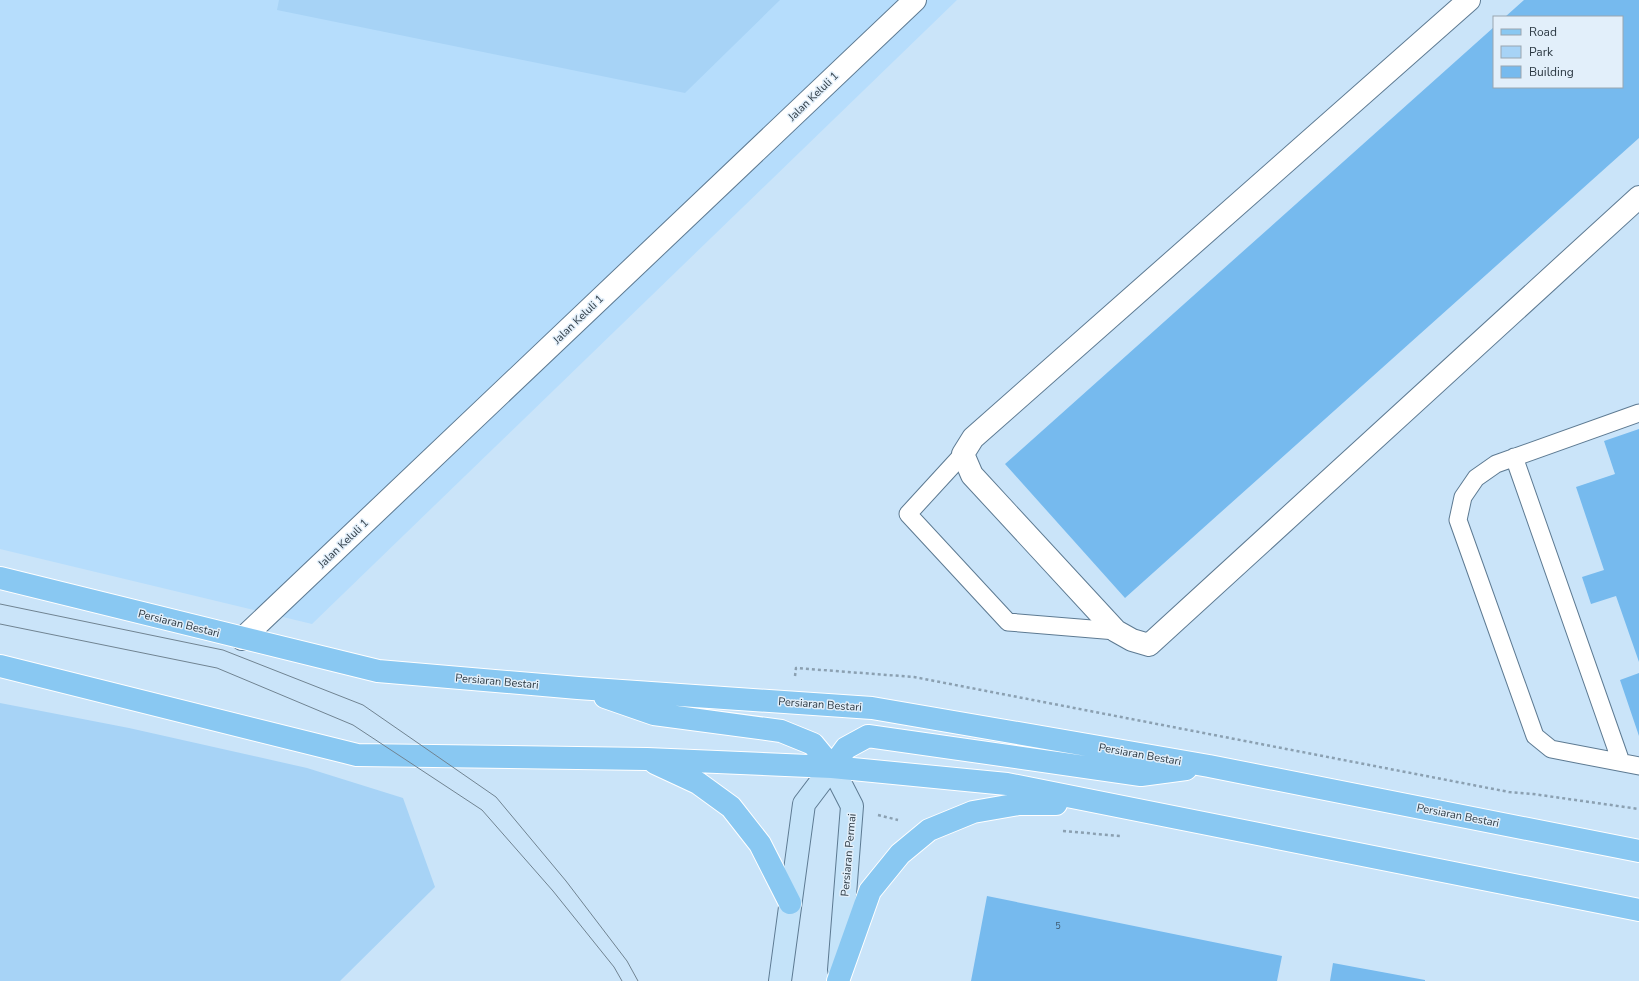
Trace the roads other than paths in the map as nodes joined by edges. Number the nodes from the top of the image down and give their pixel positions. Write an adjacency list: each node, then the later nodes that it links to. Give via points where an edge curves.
1 (915, 0): 9 (street, Jalan Keluli 1)
2 (1468, 0): 5 (street, via 973,438)
3 (1639, 198): 8 (street, via 1149,645 1132,640)
4 (1639, 413): 6 (lane)
5 (963, 454): 8 (street, via 972,475); 8 (lane, via 908,514 1008,622)
6 (1514, 457): 13 (lane); 13 (lane, via 1496,464 1476,478 1463,498 1458,520 1535,736 1551,749)
7 (0, 578): 9 (main road, Persiaran Bestari)
8 (1116, 631)
9 (242, 639): 11 (main road, Persiaran Bestari, via 378,671)
10 (0, 666): 12 (main road, via 357,756)
11 (578, 688): 14 (main road, Persiaran Bestari, via 872,708); 16 (main road, via 654,714 781,731 813,744)
12 (647, 759): 16 (main road); 19 (main road, via 698,783 731,807 760,844)
13 (1621, 762): 15 (lane)
14 (1209, 766): 16 (main road, via 1141,775 868,736 846,748); 18 (main road, Persiaran Bestari)
15 (1639, 766)
16 (832, 767): 17 (main road, via 1007,784); 19 (main road, via 804,804); 22 (main road, Persiaran Permai, via 852,806)
17 (1103, 804): 20 (main road); 22 (main road, via 1019,804 973,812 929,830 900,854 870,891)
18 (1639, 851)
19 (790, 903): 21 (main road)
20 (1639, 910)
21 (780, 981)
22 (838, 981)

